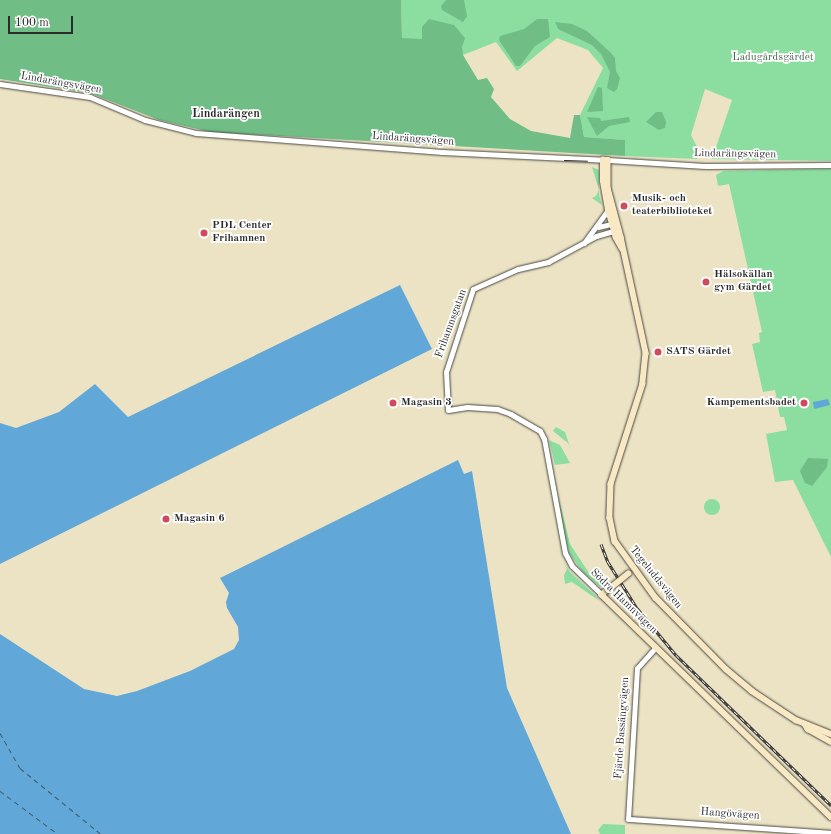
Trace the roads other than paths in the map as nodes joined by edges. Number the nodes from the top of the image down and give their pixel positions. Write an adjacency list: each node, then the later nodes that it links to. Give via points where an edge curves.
1 (0, 84): 2 (street, Lindarängsvägen, via 90,97 162,125 211,135 449,153)
2 (606, 160): 3 (street, Lindarängsvägen, via 706,166); 4 (main road, Tegeluddsvägen, via 603,181); 5 (main road, Tegeluddsvägen)
3 (831, 165)
4 (608, 210): 5 (main road, Tegeluddsvägen); 6 (street, Frihamnsgatan)
5 (614, 223): 6 (street); 7 (main road, Tegeluddsvägen)
6 (598, 227): 8 (street, Frihamnsgatan)
7 (616, 230): 8 (street, Frihamnsgatan, via 596,236); 10 (main road, Tegeluddsvägen, via 644,336 646,363 643,384 613,473 609,505 615,541)
8 (582, 246): 9 (street, Frihamnsgatan, via 548,262 518,269 473,289 448,364)
9 (448, 410): 11 (street, Södra Hamnvägen, via 467,407 497,410 511,414 540,431 544,439 565,553 572,566)
10 (634, 570): 11 (main road, bridge); 13 (main road, Tegeluddsvägen, via 667,611 730,672 757,694)
11 (602, 595): 12 (main road, Södra Hamnvägen)
12 (656, 647): 16 (main road, Södra Hamnvägen); 17 (street, Fjärde Bassängvägen, via 636,668)
13 (804, 724): 14 (main road, Tegeluddsvägen); 15 (main road, Tegeluddsvägen)
14 (831, 734)
15 (831, 742)
16 (831, 817)
17 (628, 819): 18 (street, Hangövägen)
18 (798, 832): 19 (street, Hangövägen)
19 (831, 833)

